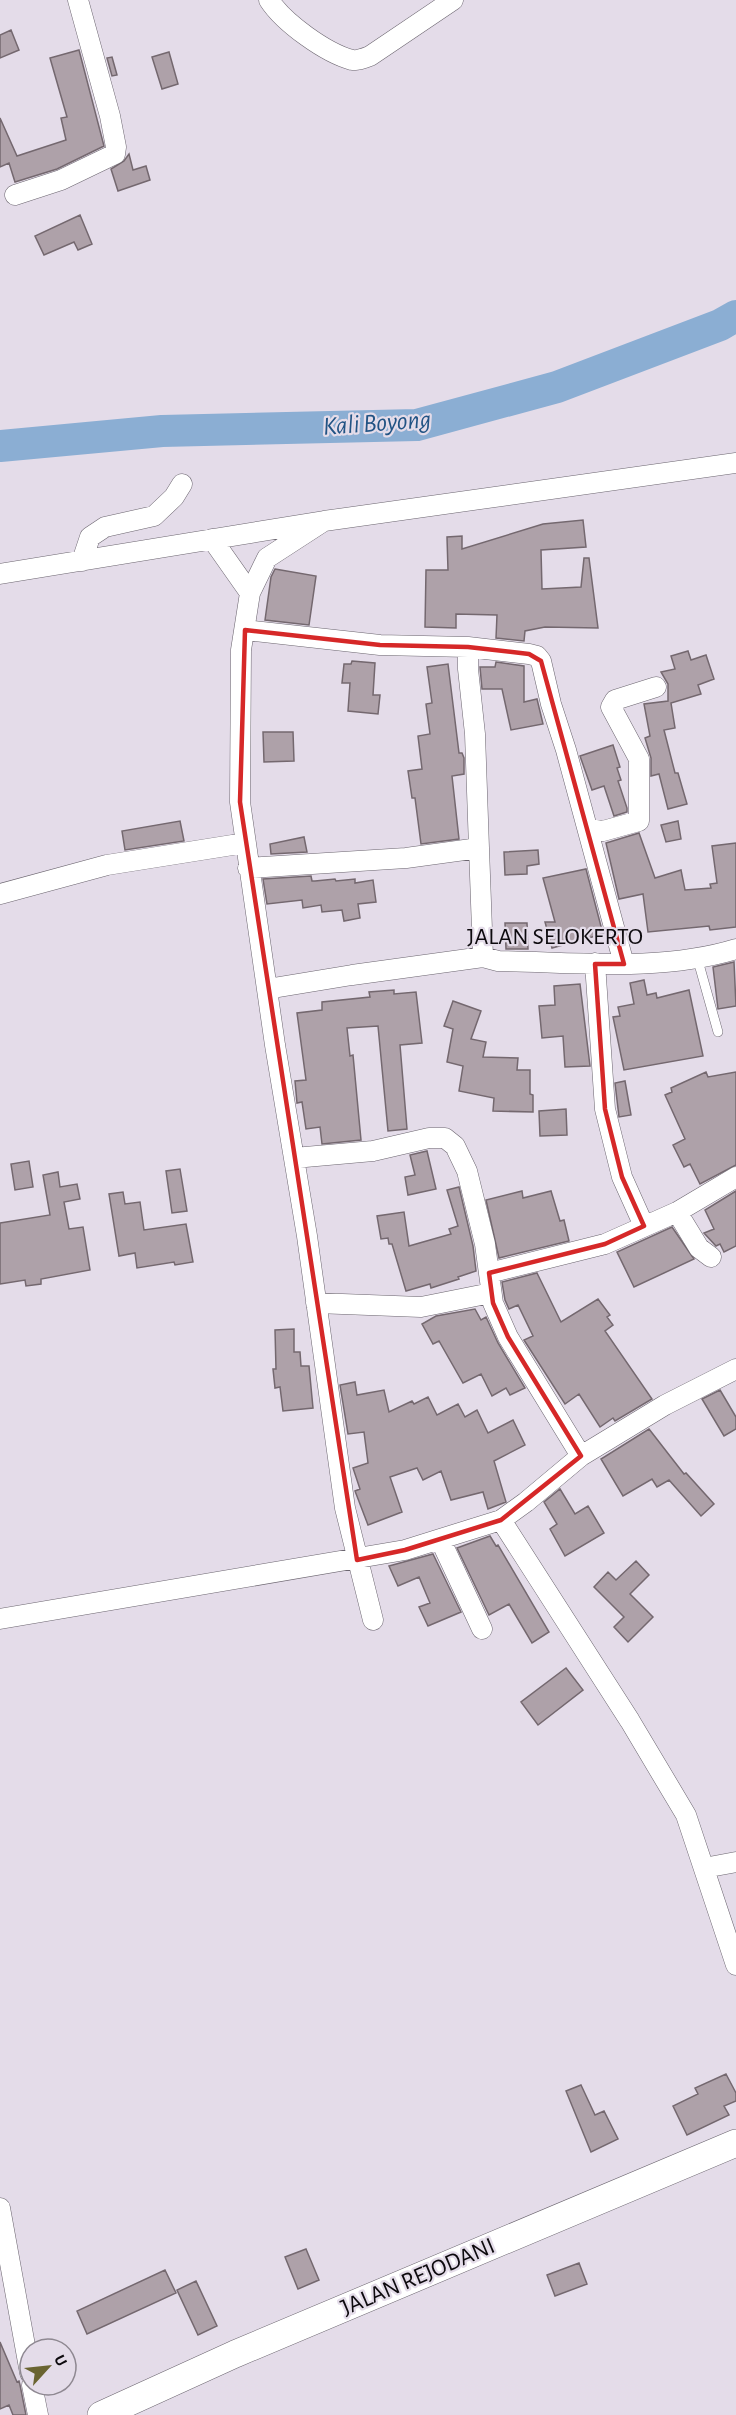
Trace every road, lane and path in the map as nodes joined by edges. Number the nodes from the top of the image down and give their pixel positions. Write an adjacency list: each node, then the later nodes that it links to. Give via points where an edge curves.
1 (78, 0): 4 (street, via 110,116 115,154 61,180)
2 (269, 0): 3 (street, via 290,25 336,54 355,61 370,56)
3 (453, 0)
4 (15, 195)
5 (736, 463): 7 (street)
6 (182, 484): 9 (street, via 154,516 105,527 90,537)
7 (324, 521): 8 (street); 11 (street, via 267,558)
8 (212, 539): 9 (street); 11 (street)
9 (82, 561): 10 (street)
10 (0, 574)
11 (250, 593): 12 (street)
12 (245, 630): 13 (street, via 380,645); 16 (street, via 240,802)
13 (468, 647): 15 (street, via 529,654 541,660 550,704); 17 (street)
14 (656, 687): 15 (street, via 615,700 611,707 639,762 639,821 603,831)
15 (588, 829): 24 (street)
16 (245, 843): 18 (street); 19 (street, via 107,865)
17 (479, 848): 18 (street, via 406,858); 21 (street)
18 (248, 868): 25 (street)
19 (0, 894)
20 (736, 949): 22 (street, JALAN SELOKERTO)
21 (483, 957): 23 (street, JALAN SELOKERTO, via 498,961); 25 (street, JALAN SELOKERTO)
22 (697, 957): 24 (street, JALAN SELOKERTO); 26 (lane)
23 (594, 963): 24 (street, JALAN SELOKERTO); 30 (street, via 604,1109 622,1177)
24 (624, 964)
25 (267, 989): 27 (street)
26 (718, 1032)
27 (294, 1158): 32 (street, via 373,1151 445,1138 455,1146 467,1171); 33 (street)
28 (736, 1176): 29 (street)
29 (677, 1212): 30 (street); 31 (street, via 699,1248)
30 (644, 1226): 32 (street, via 605,1244)
31 (711, 1257)
32 (490, 1283): 33 (street, via 421,1307); 35 (street, via 508,1337)
33 (316, 1304): 38 (street, via 345,1508)
34 (736, 1369): 35 (street, via 665,1405)
35 (581, 1456): 36 (street)
36 (501, 1520): 37 (street); 43 (street, via 686,1815)
37 (440, 1539): 38 (street); 41 (street)
38 (357, 1560): 39 (street); 40 (street)
39 (0, 1619)
40 (373, 1620)
41 (482, 1629)
42 (736, 1862): 43 (street)
43 (704, 1868): 44 (street)
44 (736, 1965)
45 (736, 2143): 51 (main road, JALAN REJODANI, via 235,2354)
46 (0, 2208): 47 (street)
47 (7, 2286): 48 (street)
48 (20, 2337)
49 (34, 2397): 50 (street)
50 (38, 2415)
51 (101, 2415)

